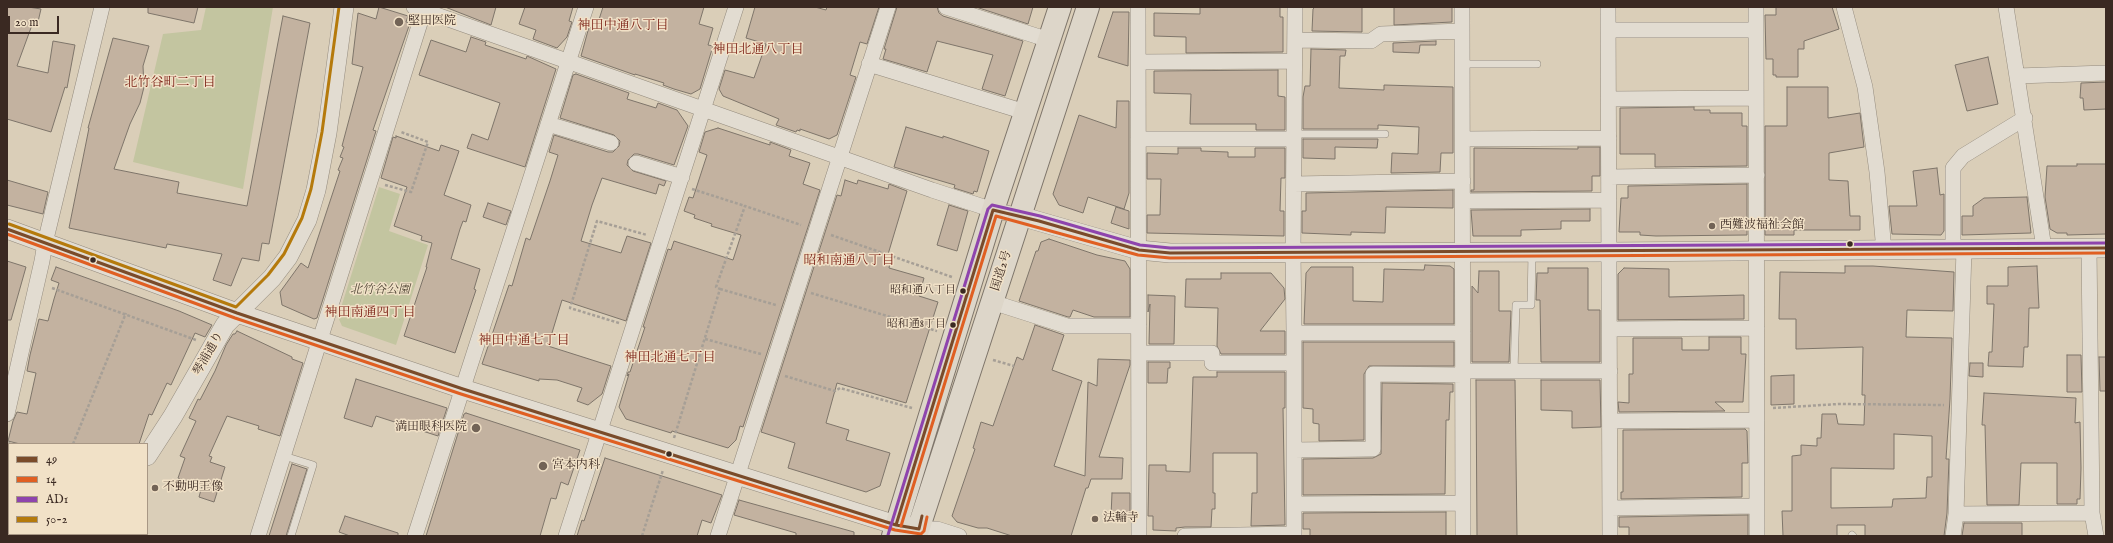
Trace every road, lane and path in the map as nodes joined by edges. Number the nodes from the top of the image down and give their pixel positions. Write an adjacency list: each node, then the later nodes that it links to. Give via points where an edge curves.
1 (102, 7): 59 (street)
2 (344, 7): 77 (street, 琴浦通り, via 327,134 307,220 288,257 272,278)
3 (586, 7): 22 (street)
4 (736, 7): 32 (street)
5 (888, 7): 25 (street)
6 (946, 7): 20 (street)
7 (1060, 7): 20 (highway)
8 (1088, 7): 55 (highway, 国道2号)
9 (1138, 7): 23 (street)
10 (1294, 7): 21 (street)
11 (1462, 7): 19 (street)
12 (1608, 7): 17 (street)
13 (1756, 7): 18 (street)
14 (1844, 7): 65 (street, via 1865,87 1877,172)
15 (2006, 7): 29 (street)
16 (421, 8): 22 (street); 36 (street)
17 (1608, 30): 18 (street); 31 (street)
18 (1756, 30): 30 (street)
19 (1462, 31): 21 (street, via 1381,34 1371,41); 26 (street)
20 (1049, 40): 33 (highway)
21 (1295, 40): 24 (street)
22 (567, 61): 32 (street); 35 (street)
23 (1138, 62): 24 (street); 40 (street)
24 (1294, 62): 38 (street)
25 (870, 64): 33 (street); 43 (street)
26 (1463, 64): 27 (lane); 41 (street)
27 (1537, 64)
28 (2106, 73): 29 (street)
29 (2017, 76): 34 (street)
30 (1756, 98): 31 (street); 45 (street)
31 (1609, 99): 39 (street)
32 (703, 108): 43 (street); 48 (street)
33 (1025, 112): 54 (highway)
34 (2024, 118): 60 (street); 62 (street, via 1963,156 1953,168)
35 (548, 124): 42 (street); 97 (street)
36 (387, 128): 47 (street); 47 (path, via 428,142 411,192)
37 (1385, 134): 38 (lane)
38 (1294, 136): 40 (street); 50 (street)
39 (1609, 138): 41 (street); 46 (street)
40 (1138, 139): 63 (street)
41 (1463, 139): 49 (street)
42 (611, 143)
43 (839, 158): 54 (street); 57 (street)
44 (636, 163): 48 (street)
45 (1757, 175): 46 (street); 64 (street)
46 (1609, 177): 51 (street)
47 (371, 180): 86 (street)
48 (680, 181): 53 (path); 58 (street)
49 (1463, 181): 50 (street); 52 (street)
50 (1294, 184): 66 (street)
51 (1609, 200): 52 (street); 69 (street)
52 (1463, 201): 67 (street)
53 (745, 206): 57 (path); 72 (path, via 716,287)
54 (993, 210): 55 (street); 117 (highway)
55 (1020, 216): 63 (street); 74 (highway, 国道2号)
56 (7, 229): 59 (street)
57 (816, 230): 70 (path); 73 (street)
58 (661, 239): 79 (street); 79 (path, via 597,221 570,308)
59 (45, 243): 71 (street); 77 (street)
60 (2044, 248): 61 (street); 62 (street)
61 (2098, 248): 88 (street)
62 (1959, 249): 65 (street); 98 (street)
63 (1139, 250): 66 (street, via 1170,253); 78 (street)
64 (1756, 250): 65 (street); 69 (street); 80 (street)
65 (1884, 250)
66 (1293, 252): 67 (street); 83 (street)
67 (1462, 252): 68 (street); 84 (street)
68 (1532, 252): 69 (street); 94 (lane, via 1531,305 1516,305)
69 (1610, 252): 81 (street)
70 (955, 278)
71 (37, 283): 76 (path); 100 (street)
72 (720, 289): 75 (path); 85 (path)
73 (797, 289): 75 (street); 82 (path)
74 (992, 302): 78 (street, via 1067,326); 118 (highway, 国道2号)
75 (790, 309): 92 (street)
76 (126, 313): 87 (path); 105 (path)
77 (237, 313): 86 (street); 87 (street, 琴浦通り, via 225,325)
78 (1139, 326): 89 (street)
79 (633, 328): 103 (street)
80 (1757, 328): 81 (street); 101 (street)
81 (1610, 330): 95 (street)
82 (938, 331)
83 (1294, 333): 84 (street); 91 (street)
84 (1463, 333): 96 (street)
85 (705, 339): 92 (path); 104 (path)
86 (320, 341): 97 (street); 108 (street)
87 (213, 347): 107 (street, 琴浦通り)
88 (2099, 349): 115 (street)
89 (1139, 353): 91 (street, via 1212,353 1212,363); 127 (street)
90 (992, 359): 93 (path)
91 (1294, 362): 106 (street)
92 (773, 365): 99 (path, via 835,391 840,388); 110 (street)
93 (1014, 366)
94 (1514, 371): 95 (street); 96 (street)
95 (1610, 371): 102 (street)
96 (1463, 373): 106 (street, via 1373,374 1373,449); 111 (street)
97 (463, 389): 103 (street); 122 (street)
98 (1960, 405): 101 (path, via 1839,404); 116 (street)
99 (915, 409)
100 (7, 414)
101 (1757, 415): 102 (street); 113 (street)
102 (1610, 421): 114 (street)
103 (600, 431): 110 (street); 123 (street)
104 (674, 438)
105 (74, 443)
106 (1294, 450): 112 (street)
107 (148, 454)
108 (284, 456): 120 (street); 121 (lane, via 313,465)
109 (663, 468): 124 (path)
110 (738, 475): 117 (street); 125 (street)
111 (1463, 503): 112 (street); 129 (street)
112 (1294, 504): 119 (street)
113 (1757, 506): 114 (street); 131 (street)
114 (1610, 508): 130 (street)
115 (2092, 513): 116 (street); 133 (street)
116 (1956, 514): 132 (street)
117 (895, 530): 118 (street)
118 (917, 532): 126 (street, via 937,529)
119 (1294, 535): 128 (street)
120 (258, 536)
121 (291, 536)
122 (415, 536)
123 (566, 536)
124 (642, 536)
125 (718, 536)
126 (959, 536)
127 (1139, 536)
128 (1185, 536)
129 (1463, 536)
130 (1610, 536)
131 (1757, 536)
132 (1953, 536)
133 (2096, 536)

